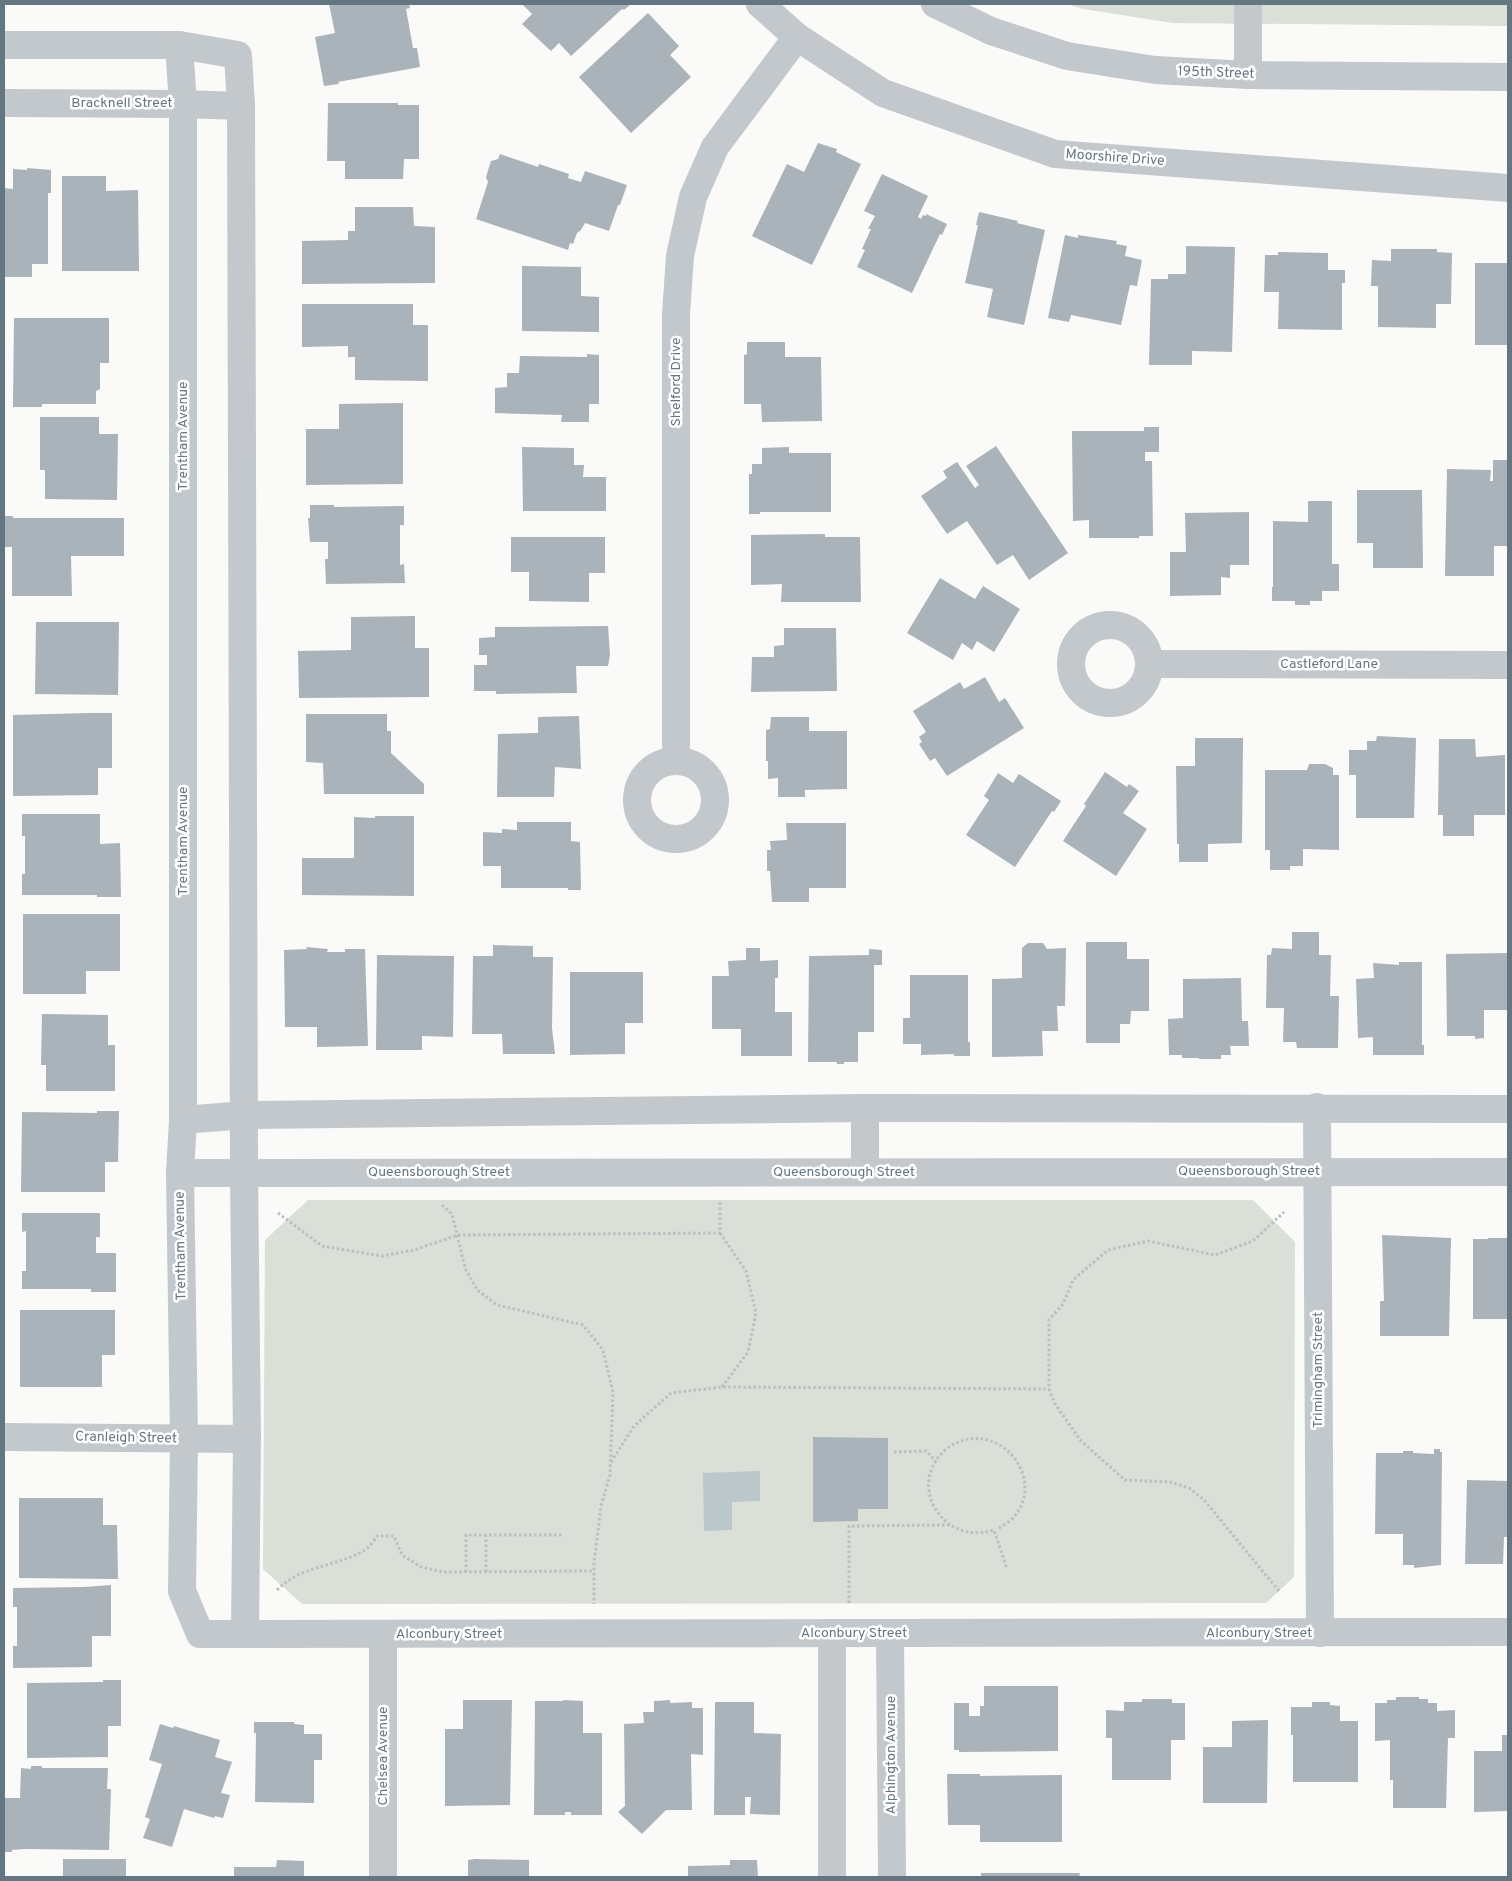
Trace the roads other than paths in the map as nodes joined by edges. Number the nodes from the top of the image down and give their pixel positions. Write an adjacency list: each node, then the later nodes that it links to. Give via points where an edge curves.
1 (760, 4): 4 (street, Moorshire Drive)
2 (934, 4): 7 (street, 195th Street, via 991,31 1066,56 1155,70)
3 (1248, 4): 7 (street)
4 (798, 37): 12 (street, Moorshire Drive, via 883,93 1055,154); 15 (street, Shelford Drive, via 715,147 694,197 680,256 676,314)
5 (179, 44): 6 (street); 10 (street, Trentham Avenue); 11 (street, via 238,55)
6 (4, 45)
7 (1248, 75): 8 (street, 195th Street)
8 (1508, 77)
9 (4, 103): 10 (street, Bracknell Street)
10 (183, 104): 11 (street, Bracknell Street); 20 (street, Trentham Avenue)
11 (241, 106): 19 (street)
12 (1508, 188)
13 (1150, 664): 14 (street, Castleford Lane)
14 (1508, 665)
15 (676, 761)
16 (1317, 1107): 17 (street); 18 (street); 21 (street, Trimingham Street)
17 (865, 1108): 19 (street); 22 (street)
18 (1508, 1108)
19 (245, 1115): 20 (street); 25 (street)
20 (183, 1120): 24 (street, Trentham Avenue)
21 (1316, 1171): 22 (street, Queensborough Street); 23 (street, Queensborough Street); 32 (street, Trimingham Street)
22 (865, 1172): 25 (street, Queensborough Street)
23 (1508, 1172)
24 (180, 1173): 25 (street, Queensborough Street); 27 (street, Trentham Avenue)
25 (244, 1173): 28 (street)
26 (4, 1437): 27 (street, Cranleigh Street)
27 (184, 1439): 28 (street, Cranleigh Street); 33 (street, Trentham Avenue, via 182,1591)
28 (247, 1439): 34 (street)
29 (1508, 1632): 32 (street, Alconbury Street)
30 (832, 1633): 31 (street, Alconbury Street); 35 (street, Alconbury Street); 37 (street)
31 (890, 1633): 32 (street, Alconbury Street); 38 (street, Alphington Avenue)
32 (1320, 1633)
33 (200, 1634): 34 (street, Alconbury Street)
34 (245, 1634): 35 (street, Alconbury Street)
35 (383, 1634): 36 (street, Chelsea Avenue)
36 (383, 1877)
37 (832, 1877)
38 (892, 1877)

